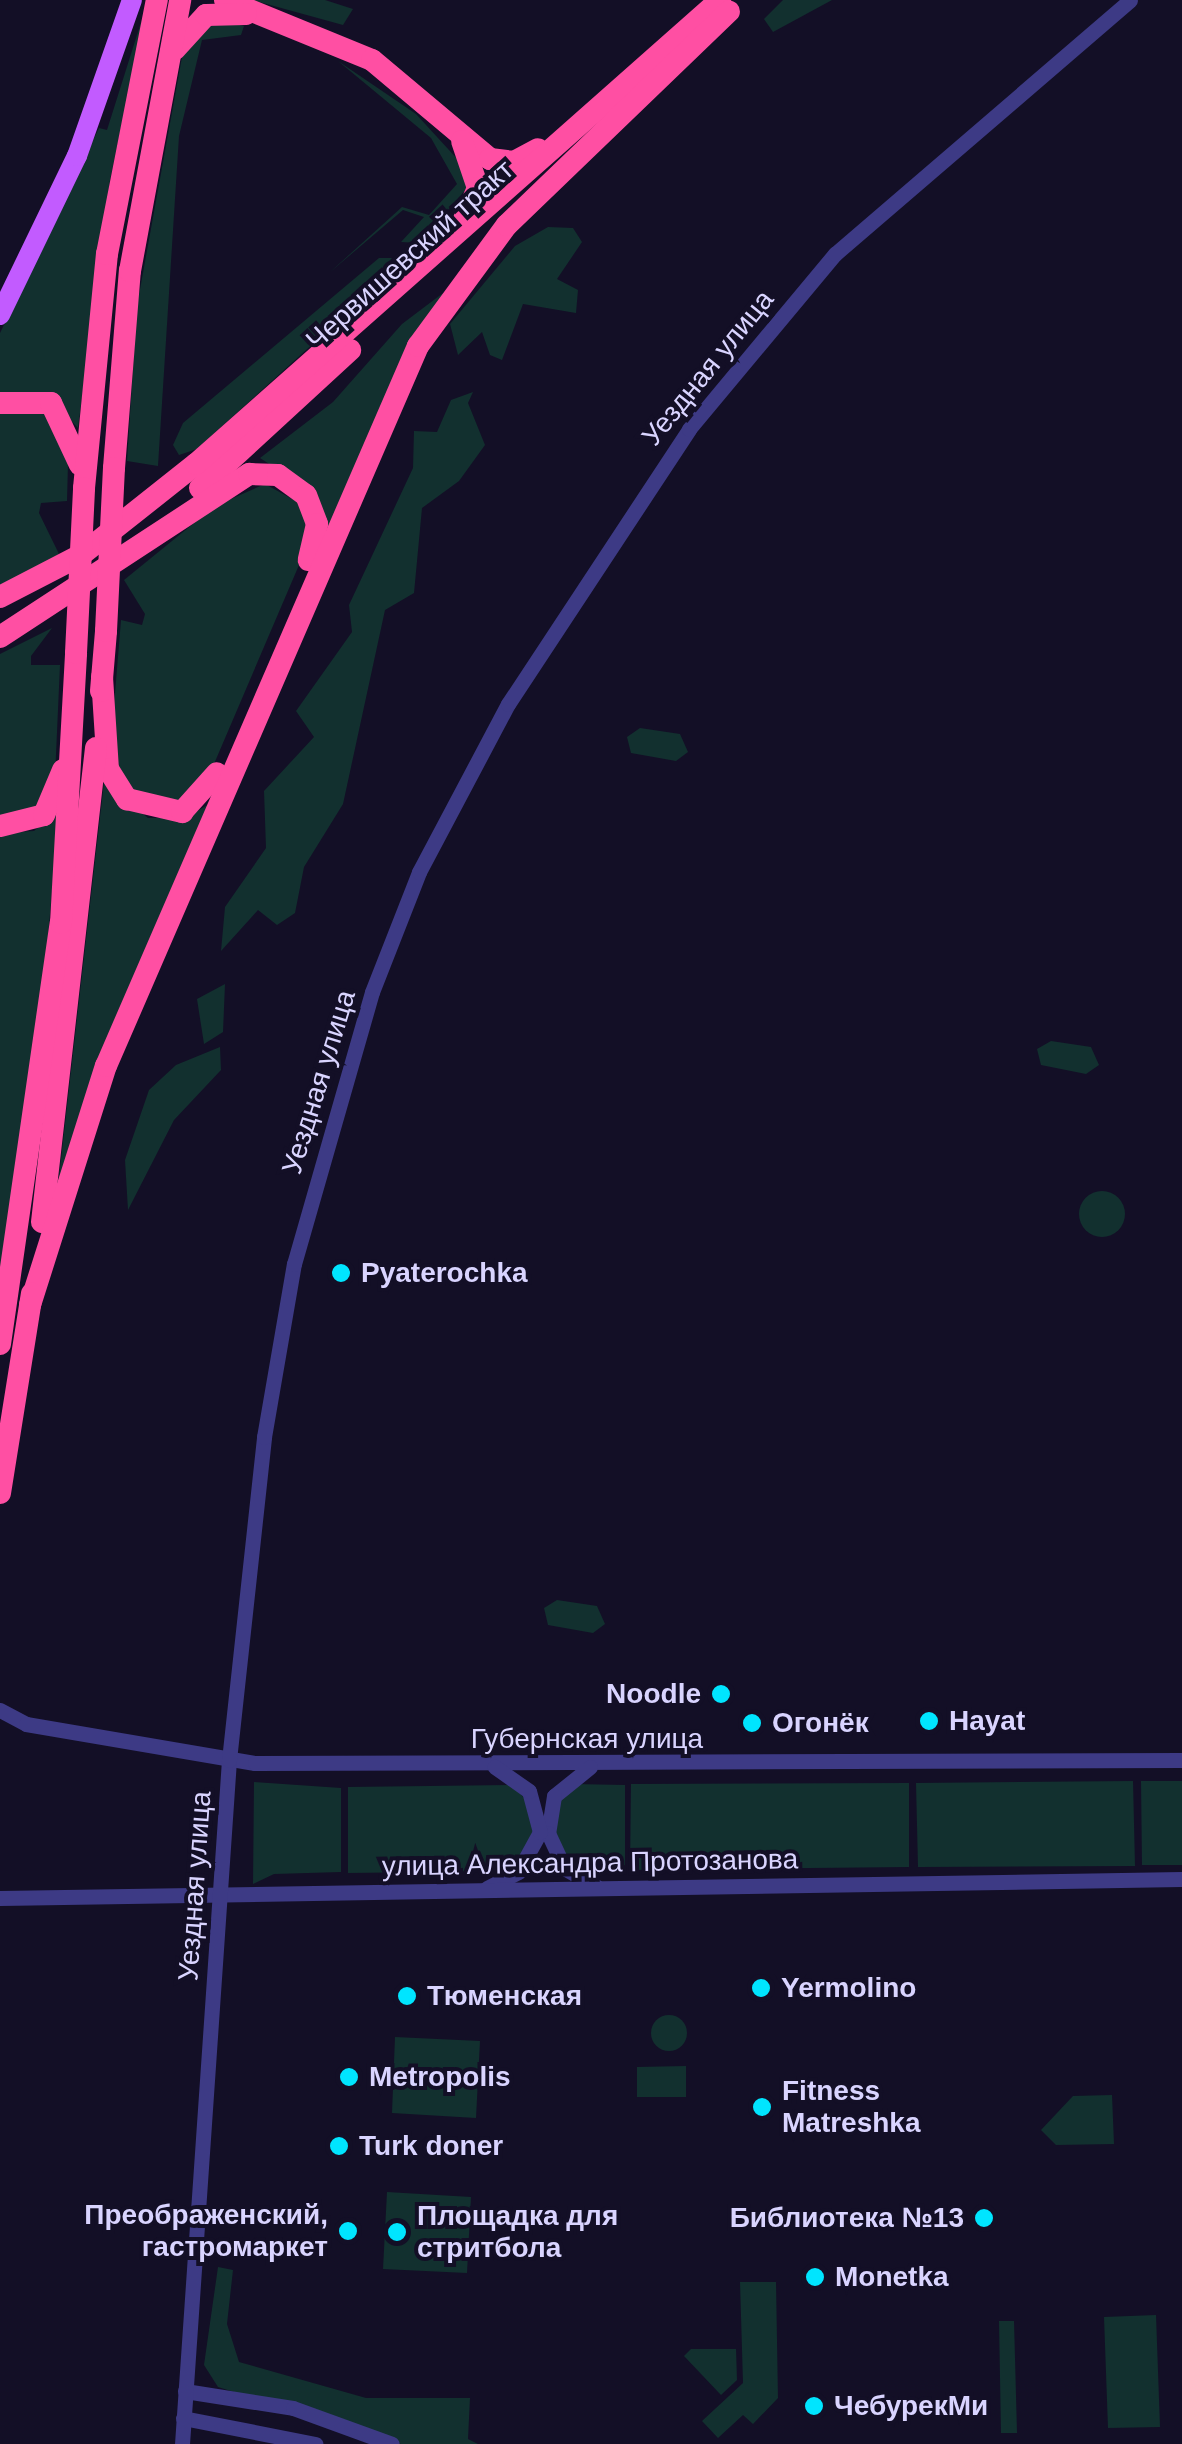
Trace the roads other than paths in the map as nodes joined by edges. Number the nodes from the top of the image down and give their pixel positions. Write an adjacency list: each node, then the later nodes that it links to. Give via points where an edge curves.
1 (132, 0): 11 (main road, via 77,156)
2 (157, 0): 13 (highway, via 107,254)
3 (180, 0): 8 (highway)
4 (226, 0): 7 (highway)
5 (1130, 0): 26 (street, Уездная улица, via 835,254 736,368 547,636 419,872 336,1106 294,1264 264,1437)
6 (726, 3): 9 (highway, via 524,159 498,162); 10 (highway, Червишевский тракт); 14 (highway, Червишевский тракт); 22 (highway, via 507,225 418,346 106,1066)
7 (268, 17): 8 (highway, via 226,11 197,20); 9 (highway, via 372,60)
8 (162, 80): 20 (highway, bridge, via 126,304)
9 (460, 138): 10 (highway, via 477,196)
10 (438, 251): 15 (highway, Червишевский тракт, via 138,512 39,582)
11 (0, 315)
12 (0, 403): 13 (highway, via 30,396 60,411)
13 (84, 488): 19 (highway, bridge)
14 (135, 548): 16 (highway); 20 (highway, via 249,474 287,479 315,513 310,557 197,803 153,812 118,789 106,759)
15 (0, 600)
16 (56, 602): 17 (main road); 18 (highway)
17 (0, 627)
18 (0, 637)
19 (76, 663): 21 (highway, via 57,796 37,821); 23 (highway, via 62,922)
20 (102, 678): 22 (highway, via 76,965)
21 (0, 826)
22 (30, 1305): 24 (highway)
23 (0, 1344)
24 (0, 1492)
25 (0, 1710): 26 (street, Губернская улица, via 26,1724)
26 (228, 1760): 28 (street, Губернская улица); 33 (street, Уездная улица)
27 (1182, 1760): 29 (street, Губернская улица)
28 (489, 1764): 29 (street, Губернская улица); 32 (street, via 529,1792 540,1832 518,1872)
29 (598, 1764): 31 (street, via 554,1796 548,1833 564,1868)
30 (1182, 1879): 31 (street, улица Александра Протозанова)
31 (604, 1890): 32 (street, улица Александра Протозанова)
32 (478, 1891): 33 (street, улица Александра Протозанова)
33 (220, 1892): 34 (street, улица Александра Протозанова); 35 (street, Уездная улица)
34 (0, 1898)
35 (185, 2391): 36 (street, Уездная улица); 39 (street, via 293,2408)
36 (183, 2418): 37 (street, Уездная улица); 38 (street)
37 (182, 2444)
38 (315, 2444)
39 (392, 2444)

